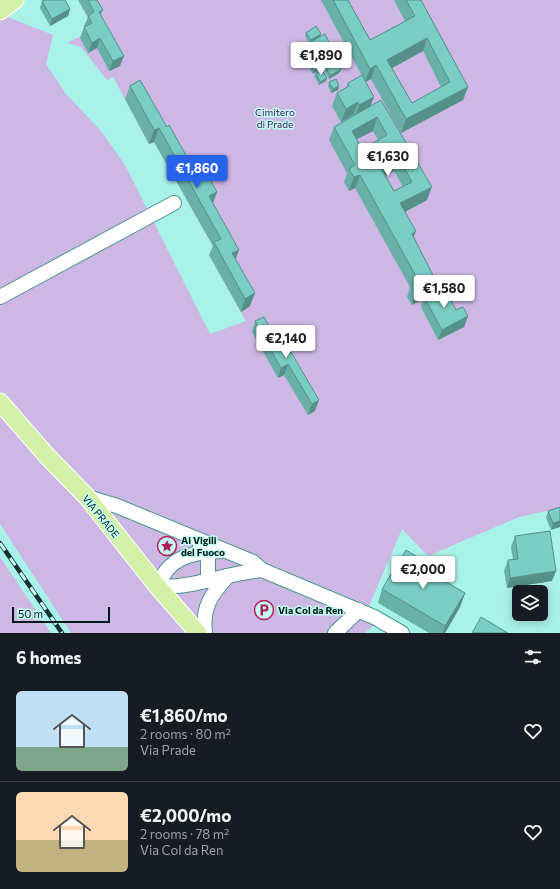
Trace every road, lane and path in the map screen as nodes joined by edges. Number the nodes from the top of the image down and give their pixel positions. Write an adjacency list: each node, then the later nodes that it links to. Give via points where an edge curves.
1 (15, 0): 2 (main road)
2 (0, 12)
3 (174, 203): 4 (street)
4 (0, 297)
5 (0, 402): 6 (main road, VIA PRADE)
6 (87, 497): 7 (street, via 118,506); 13 (main road, VIA PRADE)
7 (196, 539): 8 (street); 9 (street)
8 (224, 551): 9 (street); 10 (street, via 253,562)
9 (204, 552): 12 (street, via 208,559); 13 (street, via 182,559 169,567)
10 (262, 570): 11 (street); 14 (street)
11 (227, 577): 12 (street); 16 (street, via 214,591 205,608)
12 (208, 581): 13 (street)
13 (158, 587): 15 (main road, VIA PRADE)
14 (359, 610): 17 (street); 18 (street)
15 (198, 633)
16 (205, 633)
17 (335, 633)
18 (402, 633)

